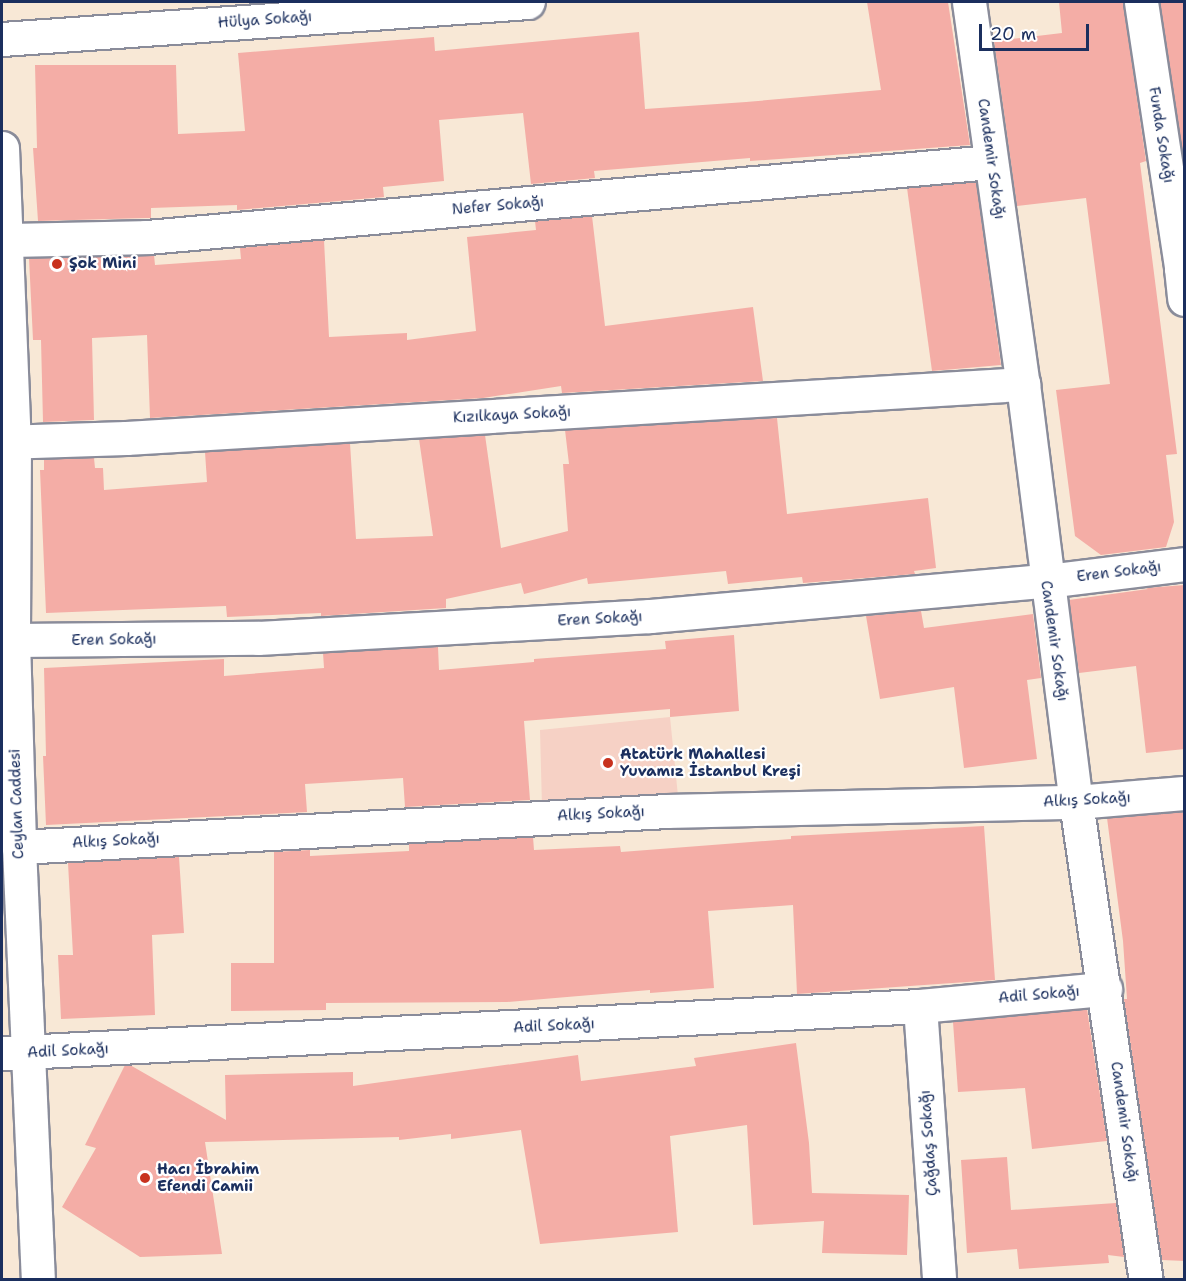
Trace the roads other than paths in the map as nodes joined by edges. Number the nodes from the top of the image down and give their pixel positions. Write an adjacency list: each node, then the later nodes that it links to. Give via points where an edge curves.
1 (528, 2): 4 (street, Hülya Sokağı)
2 (969, 2): 6 (street, Candemir Sokağı)
3 (1141, 2): 8 (street, Funda Sokağı)
4 (2, 39)
5 (2, 148): 7 (street, Ceylan Caddesi)
6 (991, 162): 7 (street, Nefer Sokağı, via 147,237); 9 (street, Candemir Sokağı)
7 (5, 240): 10 (street, Ceylan Caddesi)
8 (1183, 278)
9 (1023, 384): 10 (street, Kızılkaya Sokağı, via 150,437); 12 (street, Candemir Sokağı)
10 (8, 442): 13 (street, Ceylan Caddesi)
11 (1185, 564): 12 (street, Eren Sokağı)
12 (1046, 581): 13 (street, Eren Sokağı, via 650,616 258,638); 15 (street, Candemir Sokağı)
13 (13, 640): 16 (street, Ceylan Caddesi)
14 (1185, 794): 15 (street, Alkış Sokağı)
15 (1076, 802): 16 (street, Alkış Sokağı, via 666,811); 17 (street, Candemir Sokağı)
16 (18, 847): 19 (street, Ceylan Caddesi)
17 (1105, 989): 18 (street, Adil Sokağı); 22 (street, Candemir Sokağı)
18 (920, 1006): 19 (street, Adil Sokağı); 21 (street, Çağdaş Sokağı)
19 (14, 1053): 20 (street, Ceylan Caddesi)
20 (38, 1280)
21 (939, 1280)
22 (1146, 1280)

